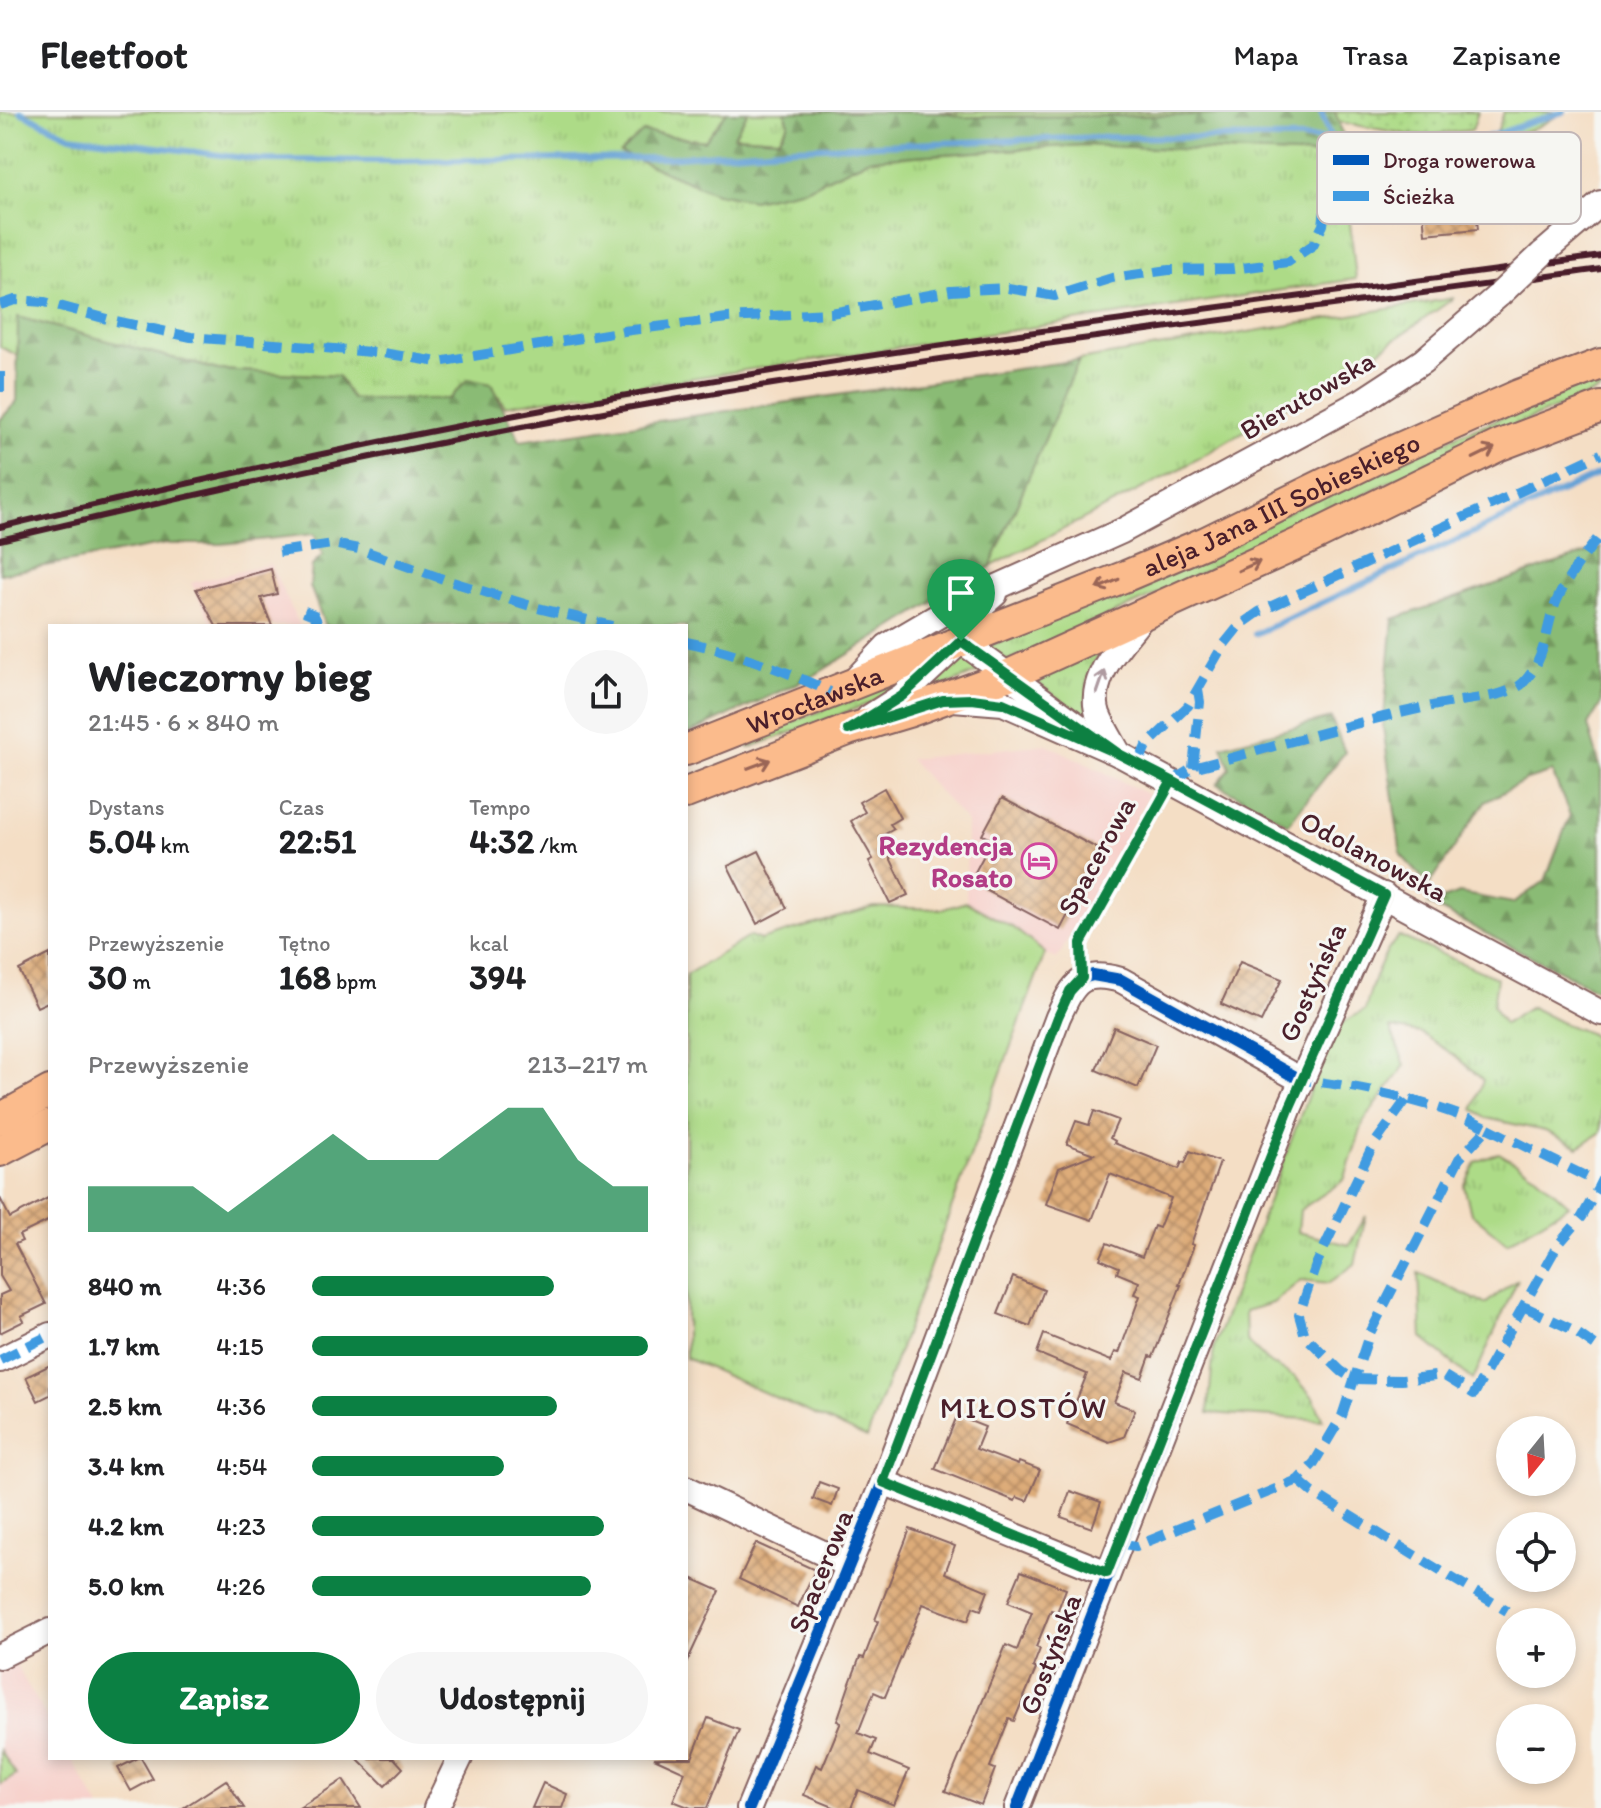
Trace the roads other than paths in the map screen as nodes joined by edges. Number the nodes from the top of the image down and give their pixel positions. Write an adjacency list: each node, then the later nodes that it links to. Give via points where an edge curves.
1 (1601, 203): 2 (street, Bierutowska, bridge)
2 (1581, 220)
3 (1577, 224): 6 (street, Bierutowska, bridge, via 1423,361 1362,401 1122,531)
4 (1601, 364): 8 (main road, aleja Jana III Sobieskiego, one-way to 8, via 1402,447 1206,542)
5 (1601, 407): 7 (main road, aleja Jana III Sobieskiego, one-way to 5, via 1500,445)
6 (1005, 584): 8 (street, Bierutowska, via 975,611); 10 (street, Bierutowska, via 887,646)
7 (1145, 614): 9 (main road, aleja Jana III Sobieskiego); 14 (street, one-way to 7, via 1097,712 1096,686)
8 (949, 648): 9 (street, Odolanowska); 10 (main road, Wrocławska); 12 (street, Wrocławska, via 902,696)
9 (1009, 675): 11 (main road, aleja Jana III Sobieskiego); 14 (street, Odolanowska)
10 (851, 684): 13 (main road, Wrocławska)
11 (953, 696): 12 (main road, Wrocławska); 14 (street, Odolanowska, via 1003,703)
12 (848, 730): 15 (main road, Wrocławska, one-way to 12)
13 (688, 749)
14 (1119, 754): 16 (street, Odolanowska)
15 (688, 792)
16 (1384, 895): 17 (street, Odolanowska); 18 (street, Gostyńska)
17 (1601, 1013)
18 (1301, 1080): 25 (street, Spacerowa, via 1121,980 1082,978 1058,1017); 28 (street, Gostyńska)
19 (48, 1092): 20 (main road)
20 (0, 1119)
21 (48, 1126): 22 (main road)
22 (0, 1151)
23 (48, 1336): 24 (street)
24 (0, 1360)
25 (883, 1482): 27 (street, Spacerowa); 28 (street)
26 (688, 1489): 27 (street)
27 (848, 1565): 33 (street, Spacerowa)
28 (1107, 1573): 34 (street, Gostyńska)
29 (48, 1632): 30 (street)
30 (0, 1656)
31 (459, 1760): 32 (street)
32 (436, 1808)
33 (749, 1808)
34 (1017, 1808)

